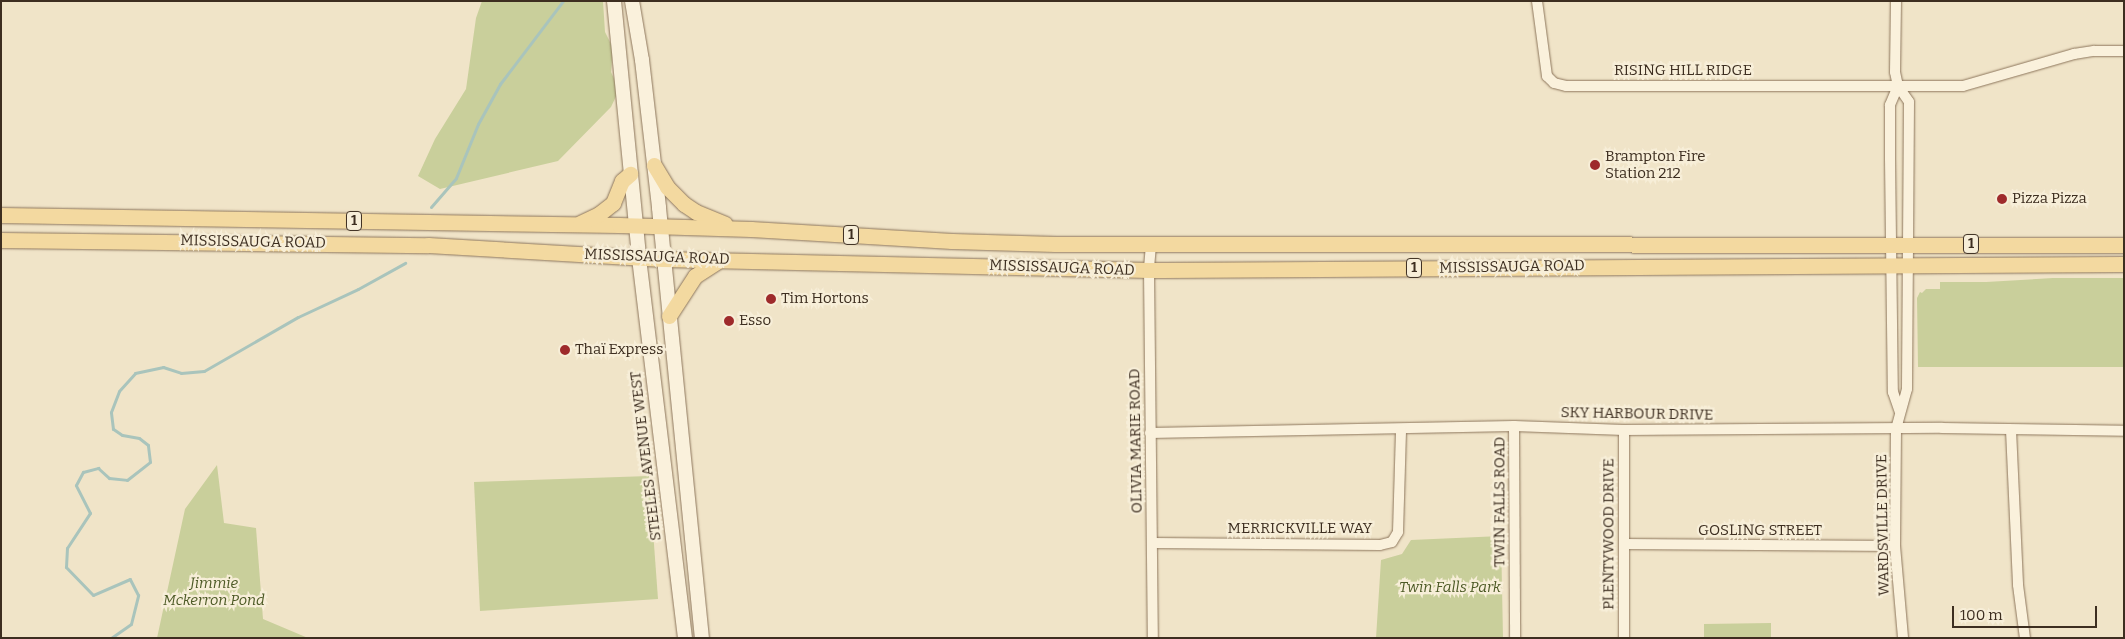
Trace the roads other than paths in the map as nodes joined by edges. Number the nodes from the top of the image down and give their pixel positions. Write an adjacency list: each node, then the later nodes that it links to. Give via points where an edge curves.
1 (614, 1): 8 (main road, STEELES AVENUE WEST)
2 (632, 1): 7 (main road)
3 (1537, 1): 6 (street, RISING HILL RIDGE, via 1544,64 1550,79 1558,85)
4 (1896, 1): 6 (street)
5 (2124, 51): 6 (street, via 2074,54 1963,86)
6 (1898, 86): 15 (street, WARDSVILLE DRIVE, via 1890,105); 16 (street, WARDSVILLE DRIVE, via 1909,102)
7 (654, 165): 12 (main road); 13 (main road, via 673,194 696,212 717,222)
8 (630, 174): 10 (main road, via 622,182 613,203); 11 (main road, STEELES AVENUE WEST)
9 (1, 215): 10 (main road, MISSISSAUGA ROAD / 1)
10 (577, 224): 11 (main road, MISSISSAUGA ROAD / 1)
11 (635, 226): 12 (main road, MISSISSAUGA ROAD / 1); 19 (main road, STEELES AVENUE WEST)
12 (660, 227): 13 (main road, MISSISSAUGA ROAD / 1); 20 (main road)
13 (751, 230): 17 (main road, MISSISSAUGA ROAD / 1, via 952,241)
14 (1, 240): 19 (main road, MISSISSAUGA ROAD / 1, via 428,245)
15 (1891, 244): 16 (main road, MISSISSAUGA ROAD / 1); 17 (main road, MISSISSAUGA ROAD / 1); 23 (street, WARDSVILLE DRIVE)
16 (1909, 244): 18 (main road, MISSISSAUGA ROAD / 1); 24 (street, WARDSVILLE DRIVE)
17 (1151, 245): 25 (street, OLIVIA MARIE ROAD)
18 (2124, 245)
19 (638, 258): 20 (main road, MISSISSAUGA ROAD / 1); 38 (main road, STEELES AVENUE WEST)
20 (663, 259): 21 (main road, MISSISSAUGA ROAD / 1); 26 (main road)
21 (721, 260): 25 (main road, MISSISSAUGA ROAD / 1); 26 (main road, via 695,276)
22 (2124, 264): 24 (main road, MISSISSAUGA ROAD / 1)
23 (1891, 266): 24 (main road, MISSISSAUGA ROAD / 1); 25 (main road, MISSISSAUGA ROAD / 1); 27 (street, WARDSVILLE DRIVE, via 1893,392)
24 (1908, 266): 27 (street, WARDSVILLE DRIVE, via 1907,389)
25 (1149, 270): 34 (street, OLIVIA MARIE ROAD)
26 (669, 316): 39 (main road)
27 (1900, 412): 29 (street, WARDSVILLE DRIVE)
28 (1514, 426): 30 (street, SKY HARBOUR DRIVE); 31 (street, SKY HARBOUR DRIVE); 41 (street, TWIN FALLS ROAD)
29 (1896, 429): 31 (street, SKY HARBOUR DRIVE); 32 (street, SKY HARBOUR DRIVE); 37 (street, WARDSVILLE DRIVE)
30 (1401, 430): 34 (street, SKY HARBOUR DRIVE); 35 (street, MERRICKVILLE WAY, via 1398,532 1392,542 1380,545)
31 (1624, 430): 36 (street, PLENTYWOOD DRIVE)
32 (2011, 430): 33 (street, SKY HARBOUR DRIVE); 44 (street, via 2018,584)
33 (2124, 431)
34 (1150, 433): 35 (street, OLIVIA MARIE ROAD)
35 (1153, 543): 40 (street, OLIVIA MARIE ROAD)
36 (1624, 544): 37 (street, GOSLING STREET); 42 (street, PLENTYWOOD DRIVE)
37 (1895, 546): 43 (street, WARDSVILLE DRIVE)
38 (685, 638)
39 (702, 638)
40 (1153, 638)
41 (1515, 638)
42 (1624, 638)
43 (1903, 638)
44 (2025, 638)

